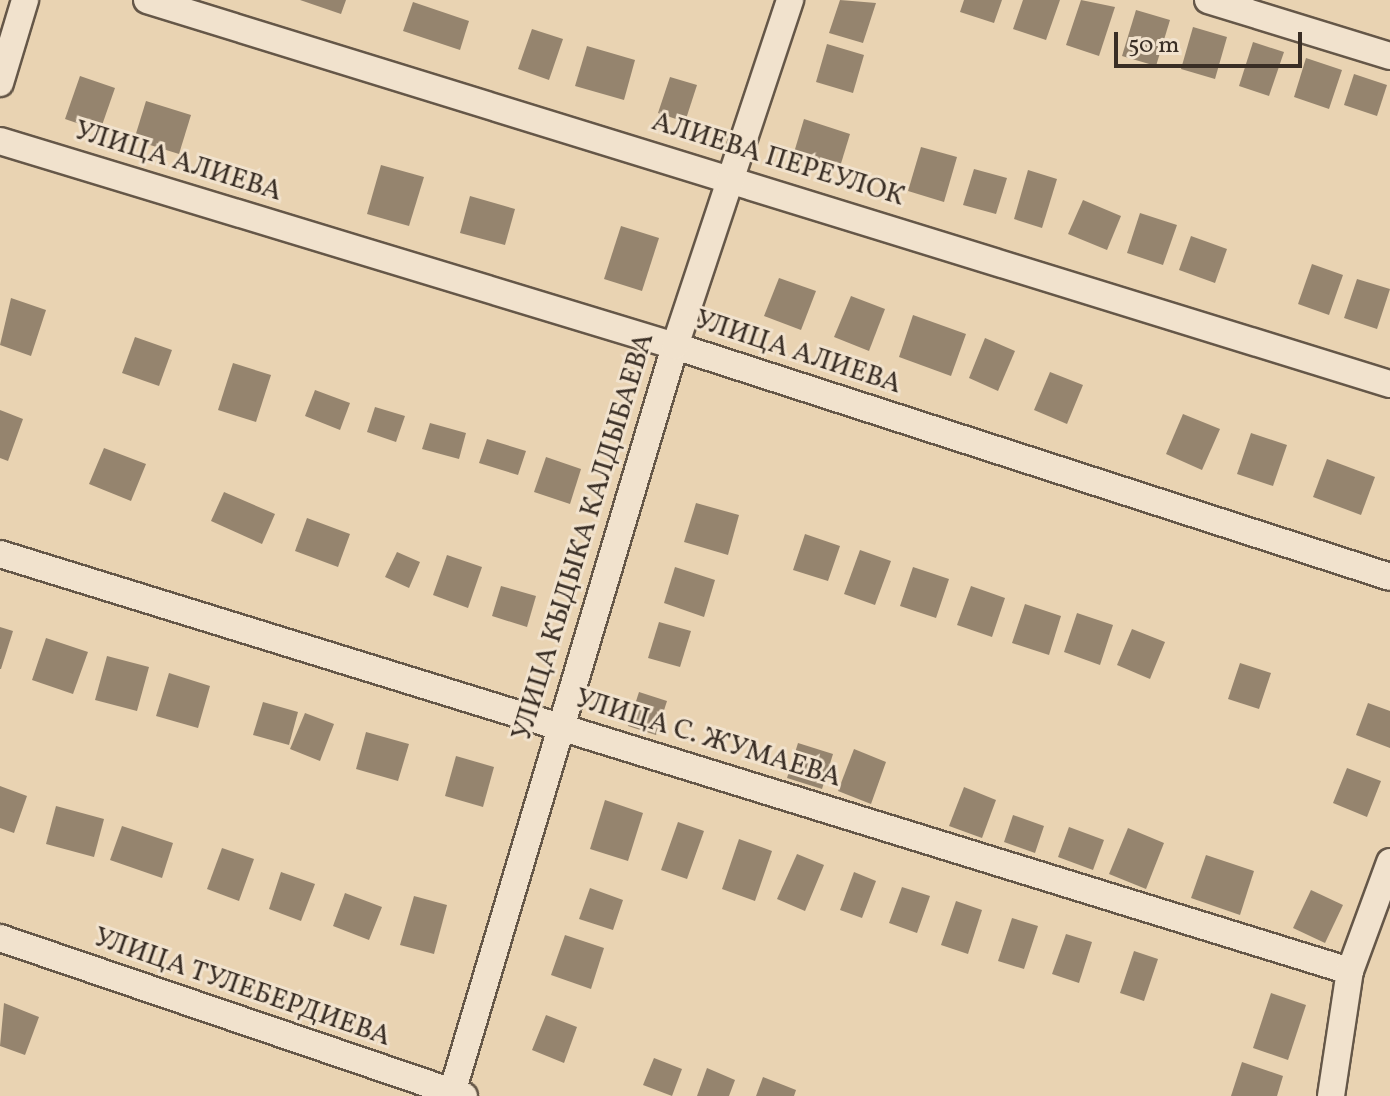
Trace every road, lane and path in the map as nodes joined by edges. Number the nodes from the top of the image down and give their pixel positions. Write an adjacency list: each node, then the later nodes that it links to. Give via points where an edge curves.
1 (25, 0): 6 (street)
2 (147, 0): 8 (street, АЛИЕВА ПЕРЕУЛОК)
3 (790, 0): 8 (street, УЛИЦА КЫДЫКА КАЛДЫБАЕВА)
4 (1208, 0): 5 (street)
5 (1390, 56)
6 (0, 83)
7 (0, 141): 9 (street, УЛИЦА АЛИЕВА)
8 (730, 178): 9 (street, УЛИЦА КЫДЫКА КАЛДЫБАЕВА); 10 (street, АЛИЕВА ПЕРЕУЛОК)
9 (675, 346): 12 (street, УЛИЦА АЛИЕВА); 13 (street, УЛИЦА КЫДЫКА КАЛДЫБАЕВА)
10 (1390, 384)
11 (0, 554): 13 (street, УЛИЦА С. ЖУМАЕВА)
12 (1390, 577)
13 (560, 727): 16 (street, УЛИЦА С. ЖУМАЕВА); 17 (street, УЛИЦА КЫДЫКА КАЛДЫБАЕВА)
14 (1390, 862): 16 (street)
15 (0, 938): 17 (street, УЛИЦА ТУЛЕБЕРДИЕВА)
16 (1350, 971): 18 (street)
17 (456, 1095)
18 (1331, 1096)

